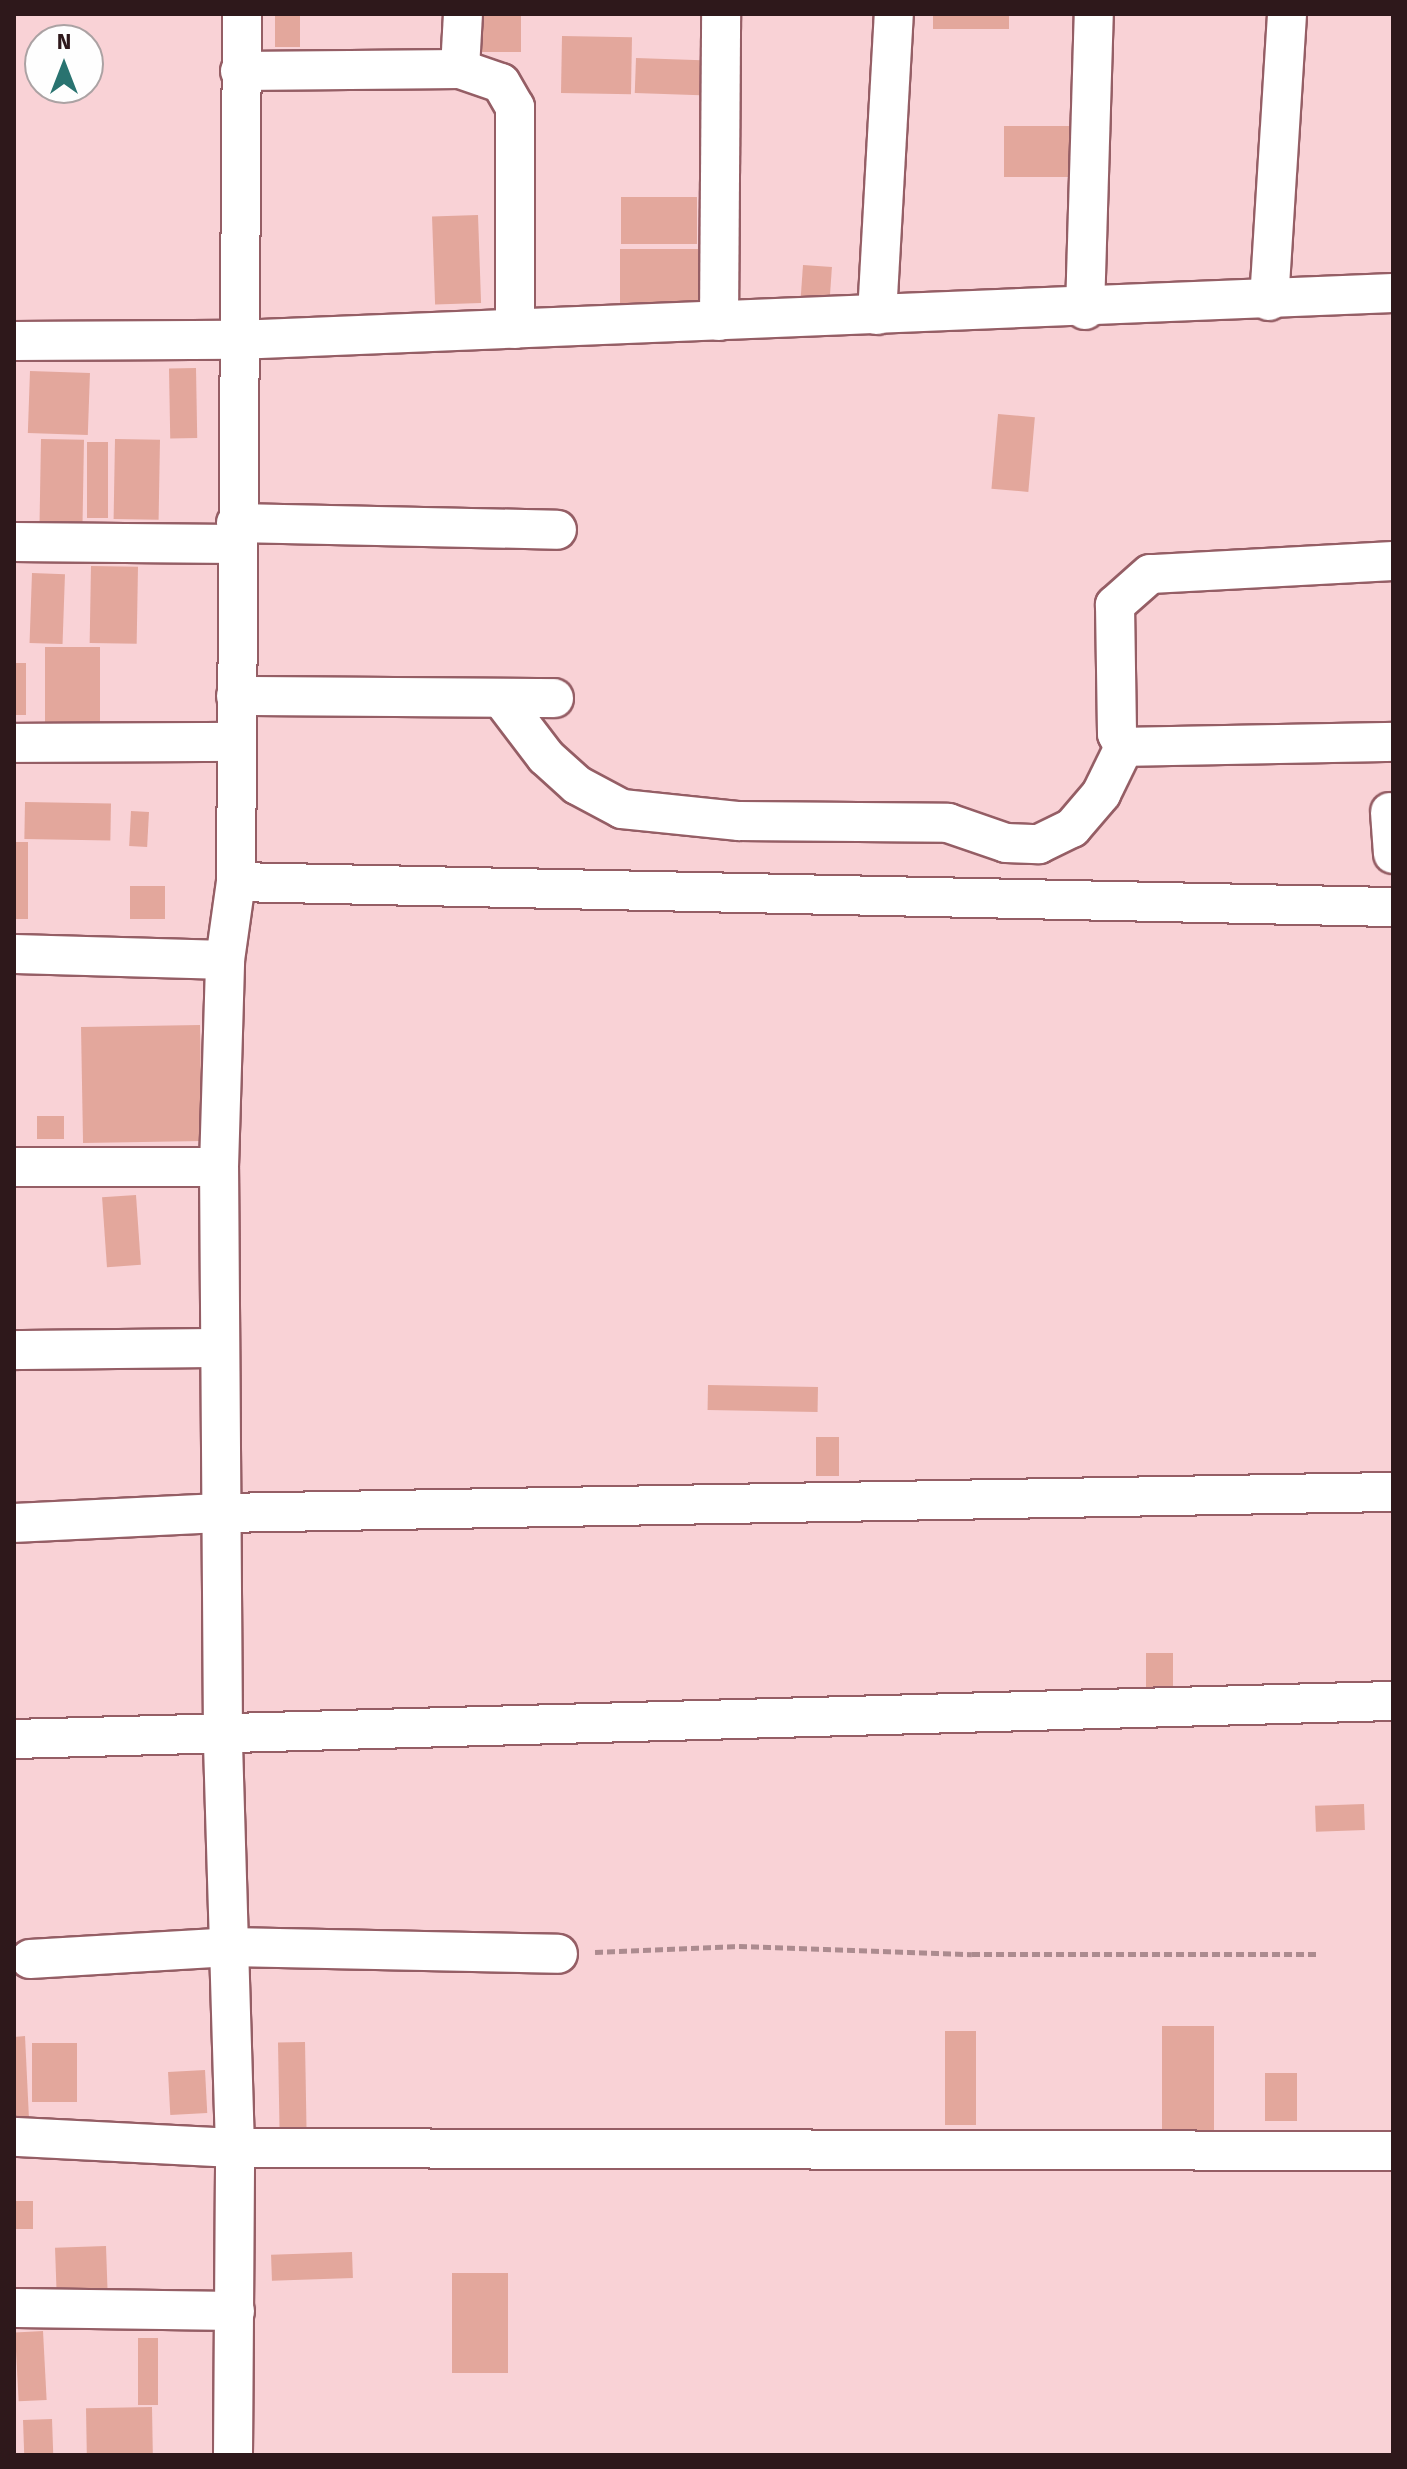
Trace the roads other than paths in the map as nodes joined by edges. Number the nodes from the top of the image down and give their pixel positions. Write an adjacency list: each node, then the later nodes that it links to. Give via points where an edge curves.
1 (242, 14): 8 (street)
2 (463, 14): 7 (street)
3 (721, 14): 13 (street)
4 (894, 14): 12 (street)
5 (1094, 14): 11 (street)
6 (1287, 14): 10 (street)
7 (460, 69): 8 (street); 14 (street, via 501,83 515,107)
8 (240, 71): 15 (street)
9 (1393, 293): 10 (street)
10 (1269, 301): 11 (street)
11 (1085, 310): 12 (street)
12 (877, 315): 13 (street)
13 (719, 321): 14 (street)
14 (515, 329): 15 (street)
15 (236, 340): 16 (street); 18 (street)
16 (14, 341)
17 (557, 530): 18 (street)
18 (236, 533): 19 (street); 21 (street)
19 (14, 542)
20 (1393, 561): 27 (street, via 1150,574 1115,605 1117,734)
21 (236, 696): 22 (street); 24 (street)
22 (501, 698): 23 (street); 27 (street, via 546,757 577,785 622,809 739,821 948,823 1006,843 1039,844 1072,828 1101,794)
23 (554, 698)
24 (236, 742): 26 (street); 30 (street)
25 (1393, 742): 27 (street)
26 (14, 743)
27 (1124, 747)
28 (1390, 812): 29 (street)
29 (1393, 854)
30 (236, 882): 31 (street); 33 (street)
31 (1393, 907)
32 (14, 954): 33 (street)
33 (225, 960): 35 (street)
34 (14, 1167): 35 (street)
35 (219, 1167): 36 (street)
36 (219, 1348): 37 (street); 39 (street)
37 (14, 1350)
38 (1393, 1492): 39 (street)
39 (222, 1513): 40 (street); 42 (street)
40 (14, 1523)
41 (1393, 1701): 42 (street)
42 (223, 1734): 43 (street); 44 (street)
43 (14, 1739)
44 (230, 1947): 45 (street); 46 (street); 48 (street)
45 (558, 1954)
46 (30, 1959)
47 (16, 2137): 48 (street)
48 (235, 2148): 49 (street); 51 (street)
49 (1393, 2151)
50 (16, 2308): 51 (street)
51 (235, 2311): 52 (street)
52 (233, 2455)

